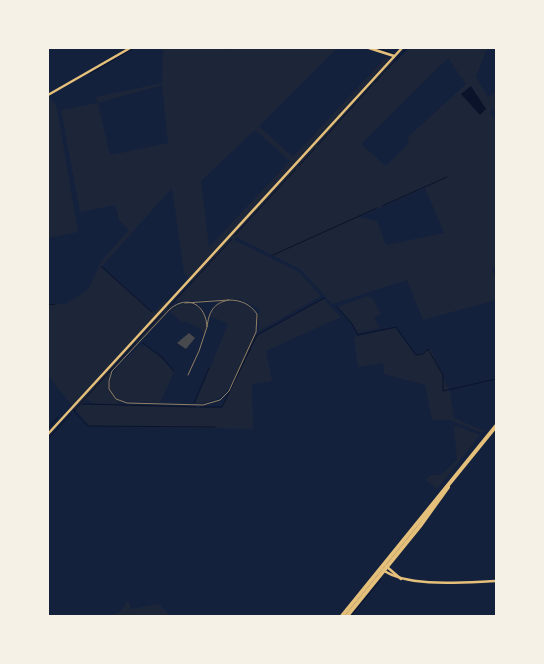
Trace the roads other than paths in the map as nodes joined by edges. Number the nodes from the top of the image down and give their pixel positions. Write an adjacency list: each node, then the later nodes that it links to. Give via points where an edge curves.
1 (130, 48): 5 (street)
2 (369, 48): 4 (street)
3 (402, 48): 4 (street)
4 (394, 56): 7 (street)
5 (48, 95)
6 (496, 426): 8 (main road)
7 (48, 434)
8 (386, 565): 9 (main road); 10 (street)
9 (382, 569): 10 (street); 12 (main road); 13 (main road)
10 (402, 580): 11 (street)
11 (496, 581)
12 (342, 616)
13 (347, 616)

